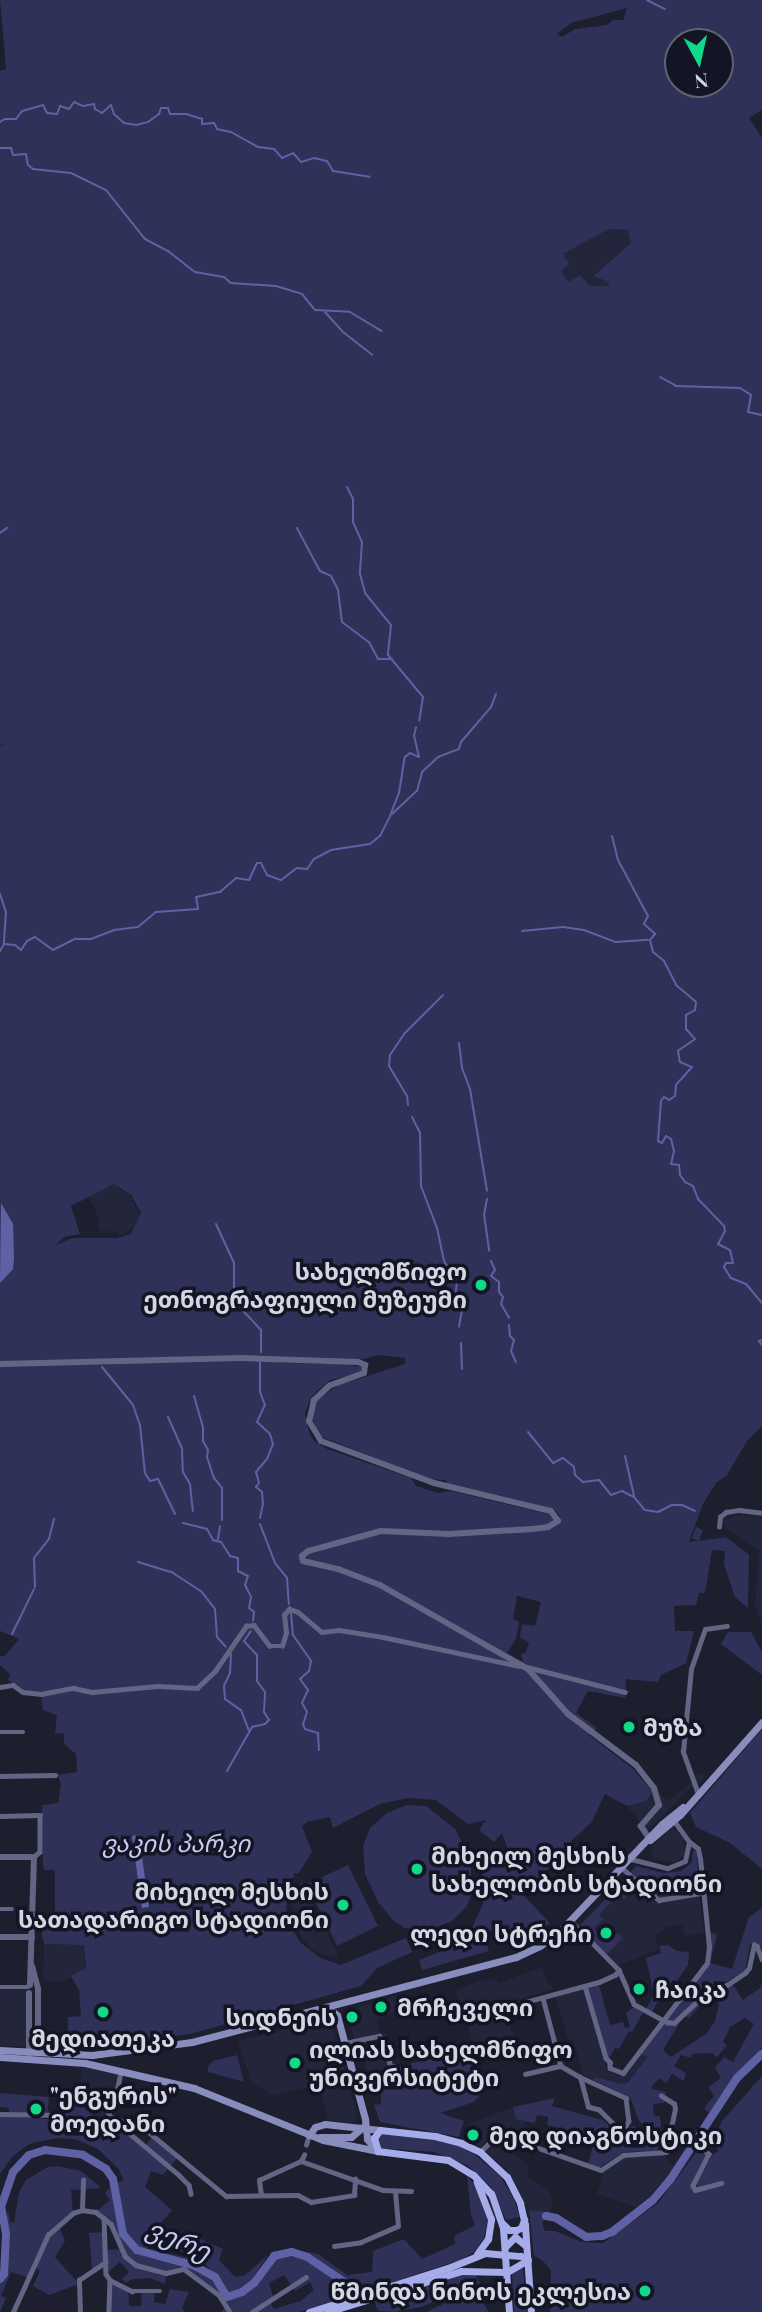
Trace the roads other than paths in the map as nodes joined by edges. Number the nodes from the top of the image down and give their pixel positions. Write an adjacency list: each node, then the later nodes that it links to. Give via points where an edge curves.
1 (0, 1364): 5 (street, via 241,1359 362,1363 364,1373 329,1386 314,1400 309,1421 317,1437 434,1483 551,1511 558,1521 533,1530 381,1531 308,1551 302,1560 380,1585)
2 (762, 1513): 3 (street, via 726,1512)
3 (719, 1527)
4 (727, 1626): 13 (street, via 705,1629 691,1669 683,1752)
5 (524, 1667): 6 (street, via 343,1630 322,1632 289,1609 284,1615 282,1646 270,1646 254,1625 246,1626 215,1671 197,1688 157,1686 92,1692 73,1688 41,1694); 7 (street); 16 (street, via 568,1714 636,1765 654,1788 659,1805 641,1826)
6 (1, 1686)
7 (625, 1692)
8 (762, 1722): 13 (main road)
9 (0, 1732): 10 (street)
10 (23, 1732)
11 (55, 1775): 12 (street)
12 (0, 1776)
13 (698, 1794): 15 (main road)
14 (0, 1816): 19 (street, via 40,1815 40,1852)
15 (671, 1819): 16 (main road); 17 (street)
16 (650, 1840): 20 (main road)
17 (689, 1842): 20 (street, via 689,1856 674,1868); 22 (street, via 698,1849)
18 (0, 1857): 19 (street)
19 (34, 1857): 27 (street)
20 (631, 1859): 21 (main road)
21 (622, 1868): 22 (street, via 659,1900); 25 (main road)
22 (701, 1893): 38 (street, via 707,1963)
23 (0, 1909): 24 (street)
24 (12, 1909)
25 (571, 1921): 29 (street); 34 (main road, via 548,1941 516,1957)
26 (0, 1937): 27 (street)
27 (32, 1937): 32 (street)
28 (762, 1959): 38 (street, via 754,1945 745,1973 706,1993 674,2023)
29 (619, 1970): 30 (street); 38 (street, via 634,2004)
30 (585, 1986): 33 (street); 38 (street, via 610,2068 622,2073)
31 (0, 1987): 32 (street)
32 (32, 1988): 41 (street); 42 (street)
33 (543, 1997): 37 (street); 45 (street)
34 (348, 2002): 35 (main road); 36 (main road)
35 (327, 2007): 36 (main road); 42 (main road, via 171,2045)
36 (337, 2015): 39 (main road)
37 (470, 2017)
38 (663, 2021)
39 (345, 2043): 44 (street, via 379,2036); 53 (main road)
40 (0, 2050): 41 (main road)
41 (29, 2052): 42 (main road)
42 (36, 2056): 43 (main road); 46 (main road)
43 (0, 2057)
44 (394, 2066)
45 (561, 2066): 47 (street); 48 (street)
46 (121, 2071): 52 (street, via 118,2088 106,2107); 57 (main road, via 194,2088)
47 (525, 2074)
48 (580, 2077): 48 (street, via 626,2098 626,2126 616,2127 599,2110 588,2107)
49 (661, 2096): 61 (street, via 675,2109)
50 (71, 2097): 51 (street, via 61,2115)
51 (0, 2114)
52 (110, 2116): 68 (street, via 179,2175); 69 (street, via 146,2130 226,2196)
53 (365, 2119): 54 (main road); 55 (main road); 56 (main road)
54 (350, 2127): 55 (main road); 57 (main road, via 325,2123 315,2127)
55 (364, 2128): 56 (main road); 57 (main road, via 351,2137); 59 (main road, via 369,2143)
56 (380, 2130): 59 (main road, via 374,2138); 60 (main road, via 448,2138)
57 (311, 2136): 58 (street); 59 (main road)
58 (306, 2145)
59 (378, 2151): 62 (main road, via 441,2158)
60 (480, 2152): 61 (street, via 500,2138 516,2140 601,2170 623,2155); 72 (main road, via 507,2177)
61 (666, 2152): 65 (street, via 681,2137 709,2154 693,2185 695,2190)
62 (473, 2175): 73 (main road, via 493,2197); 79 (main road, via 487,2202 491,2225 484,2247)
63 (355, 2179): 67 (street); 69 (street, via 354,2195 311,2202 298,2195); 69 (street, via 303,2158 259,2179)
64 (83, 2180): 70 (street)
65 (721, 2183)
66 (411, 2191): 67 (street)
67 (395, 2193): 74 (street, via 398,2226 366,2241)
68 (191, 2194)
69 (261, 2195)
70 (82, 2210): 71 (street); 86 (street, via 48,2235)
71 (103, 2217): 80 (street); 89 (street, via 111,2224 125,2256 136,2265 166,2273 184,2269 219,2295)
72 (524, 2219): 73 (main road, via 514,2231); 75 (main road)
73 (502, 2222): 76 (main road)
74 (334, 2246)
75 (527, 2247): 76 (main road, via 513,2237); 78 (main road)
76 (506, 2251): 77 (main road); 78 (main road); 82 (main road)
77 (490, 2253): 79 (main road); 81 (main road, via 496,2261)
78 (528, 2260): 82 (main road); 94 (main road)
79 (467, 2261): 91 (main road)
80 (106, 2262): 84 (street); 87 (street, via 79,2280)
81 (490, 2271): 82 (main road); 92 (main road, via 461,2271)
82 (507, 2272): 93 (main road)
83 (306, 2277): 90 (street)
84 (110, 2280): 85 (street, via 132,2291); 88 (street)
85 (160, 2291)
86 (13, 2312)
87 (80, 2312)
88 (109, 2312)
89 (230, 2312)
90 (252, 2312)
91 (309, 2312)
92 (327, 2312)
93 (509, 2312)
94 (531, 2312)

